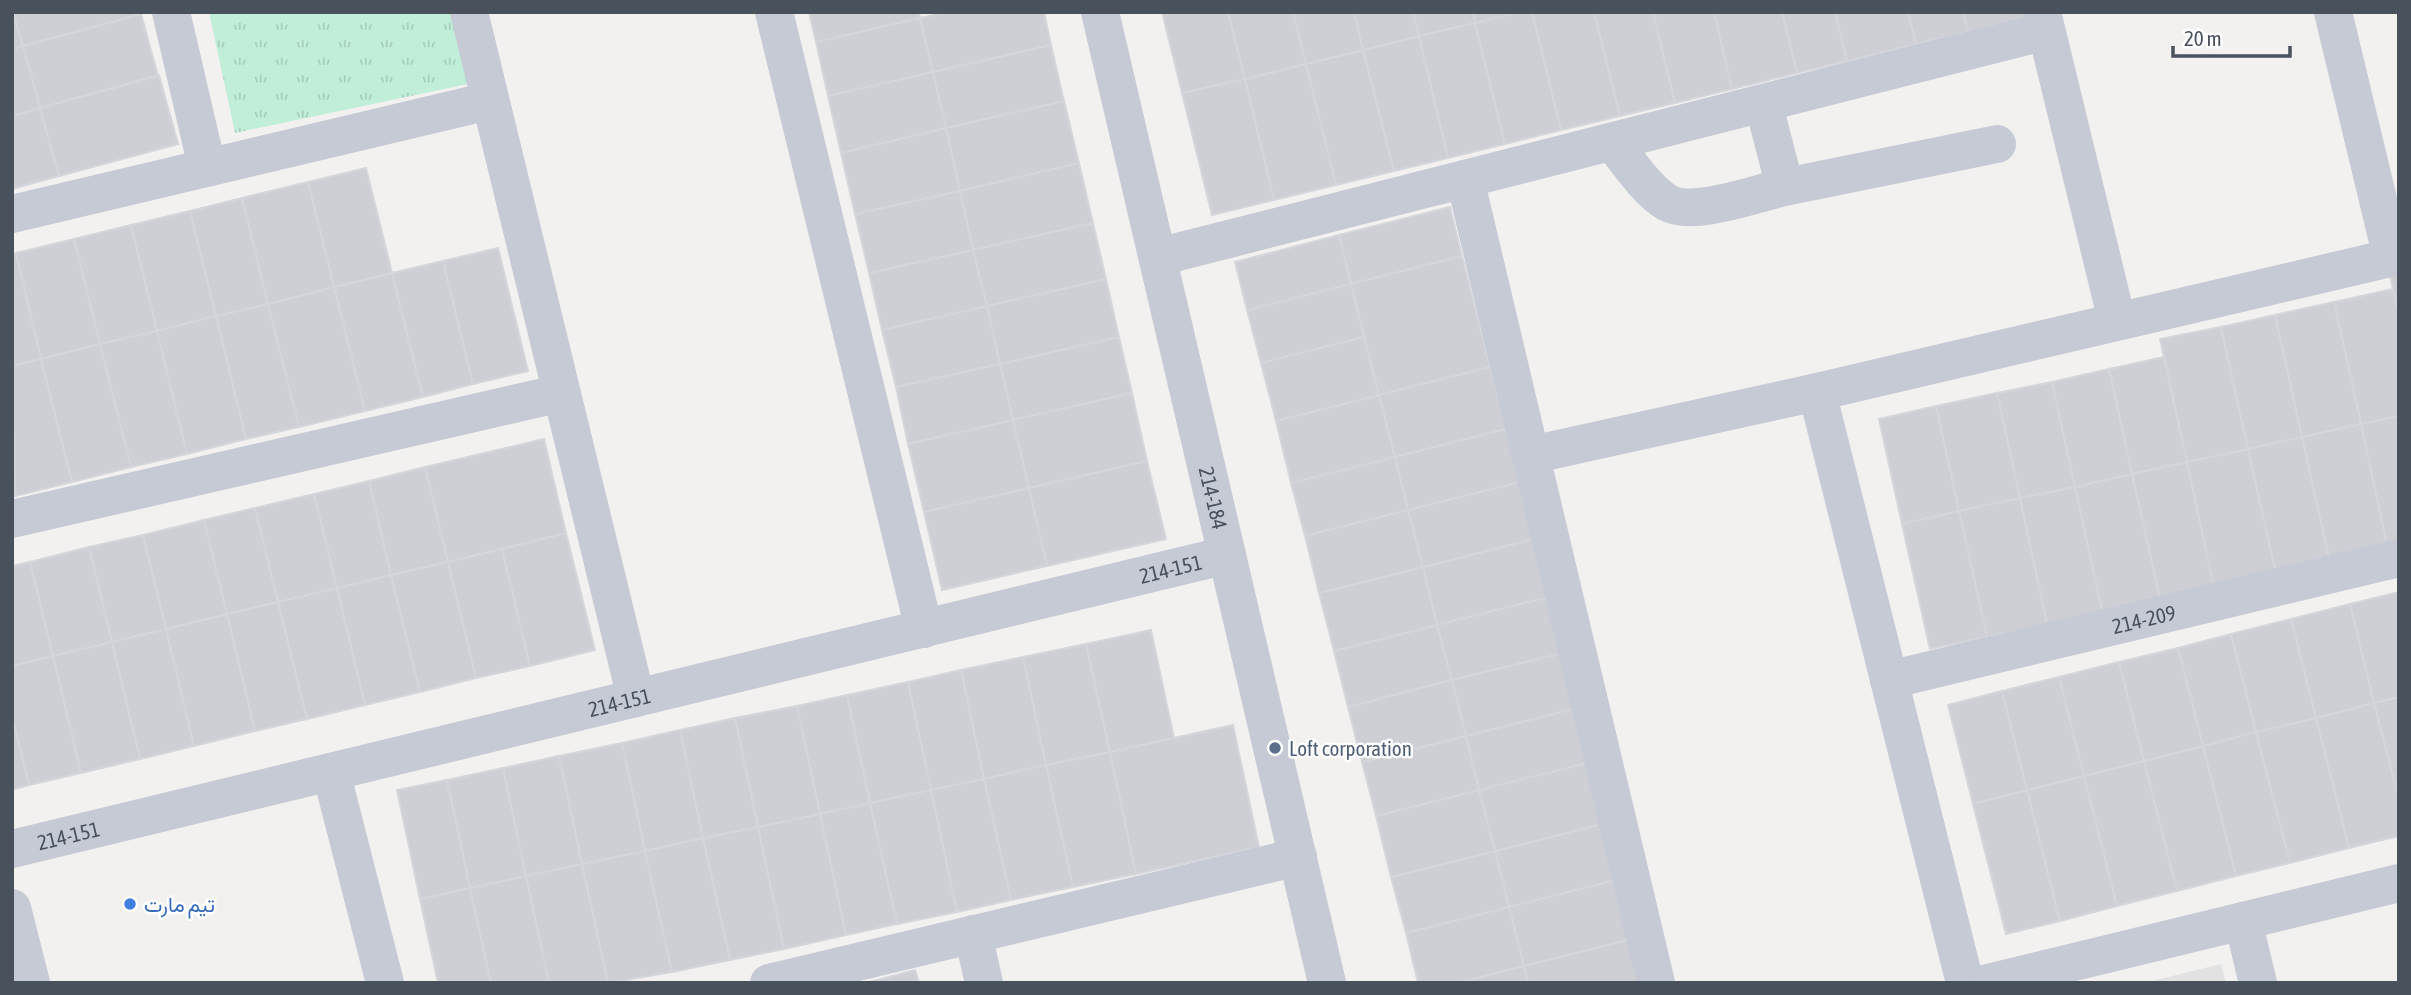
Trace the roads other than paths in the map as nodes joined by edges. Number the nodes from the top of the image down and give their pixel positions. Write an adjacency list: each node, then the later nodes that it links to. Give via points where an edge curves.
1 (170, 12): 11 (street)
2 (468, 12): 7 (street)
3 (774, 12): 24 (street)
4 (1100, 12): 15 (street, 214-184)
5 (2333, 12): 16 (street)
6 (2044, 22): 8 (street); 17 (street)
7 (489, 101): 11 (street); 19 (street)
8 (1764, 106): 9 (street); 13 (street)
9 (1613, 142): 12 (street); 13 (street, via 1653,191 1670,204 1697,208)
10 (1997, 144): 13 (street)
11 (207, 167): 14 (street)
12 (1465, 179): 15 (street); 20 (street)
13 (1785, 187)
14 (12, 214)
15 (1158, 257): 22 (street, 214-184)
16 (2395, 257): 17 (street)
17 (2117, 321): 18 (street)
18 (1817, 392): 20 (street); 25 (street)
19 (561, 393): 21 (street); 26 (street)
20 (1531, 455): 39 (street)
21 (12, 519)
22 (1227, 555): 24 (street, 214-151); 29 (street, 214-184)
23 (2399, 558): 25 (street, 214-209)
24 (924, 629): 26 (street, 214-151)
25 (1889, 680): 40 (street)
26 (636, 698): 27 (street, 214-151)
27 (331, 772): 28 (street, 214-151); 35 (street)
28 (12, 849)
29 (1298, 857): 33 (street); 38 (street, 214-184)
30 (2399, 883): 32 (street)
31 (12, 908): 34 (street)
32 (2243, 921): 41 (street); 42 (street)
33 (973, 934): 36 (street); 37 (street)
34 (31, 983)
35 (385, 983)
36 (769, 983)
37 (984, 983)
38 (1327, 983)
39 (1656, 983)
40 (1965, 983)
41 (1988, 983)
42 (2258, 983)

